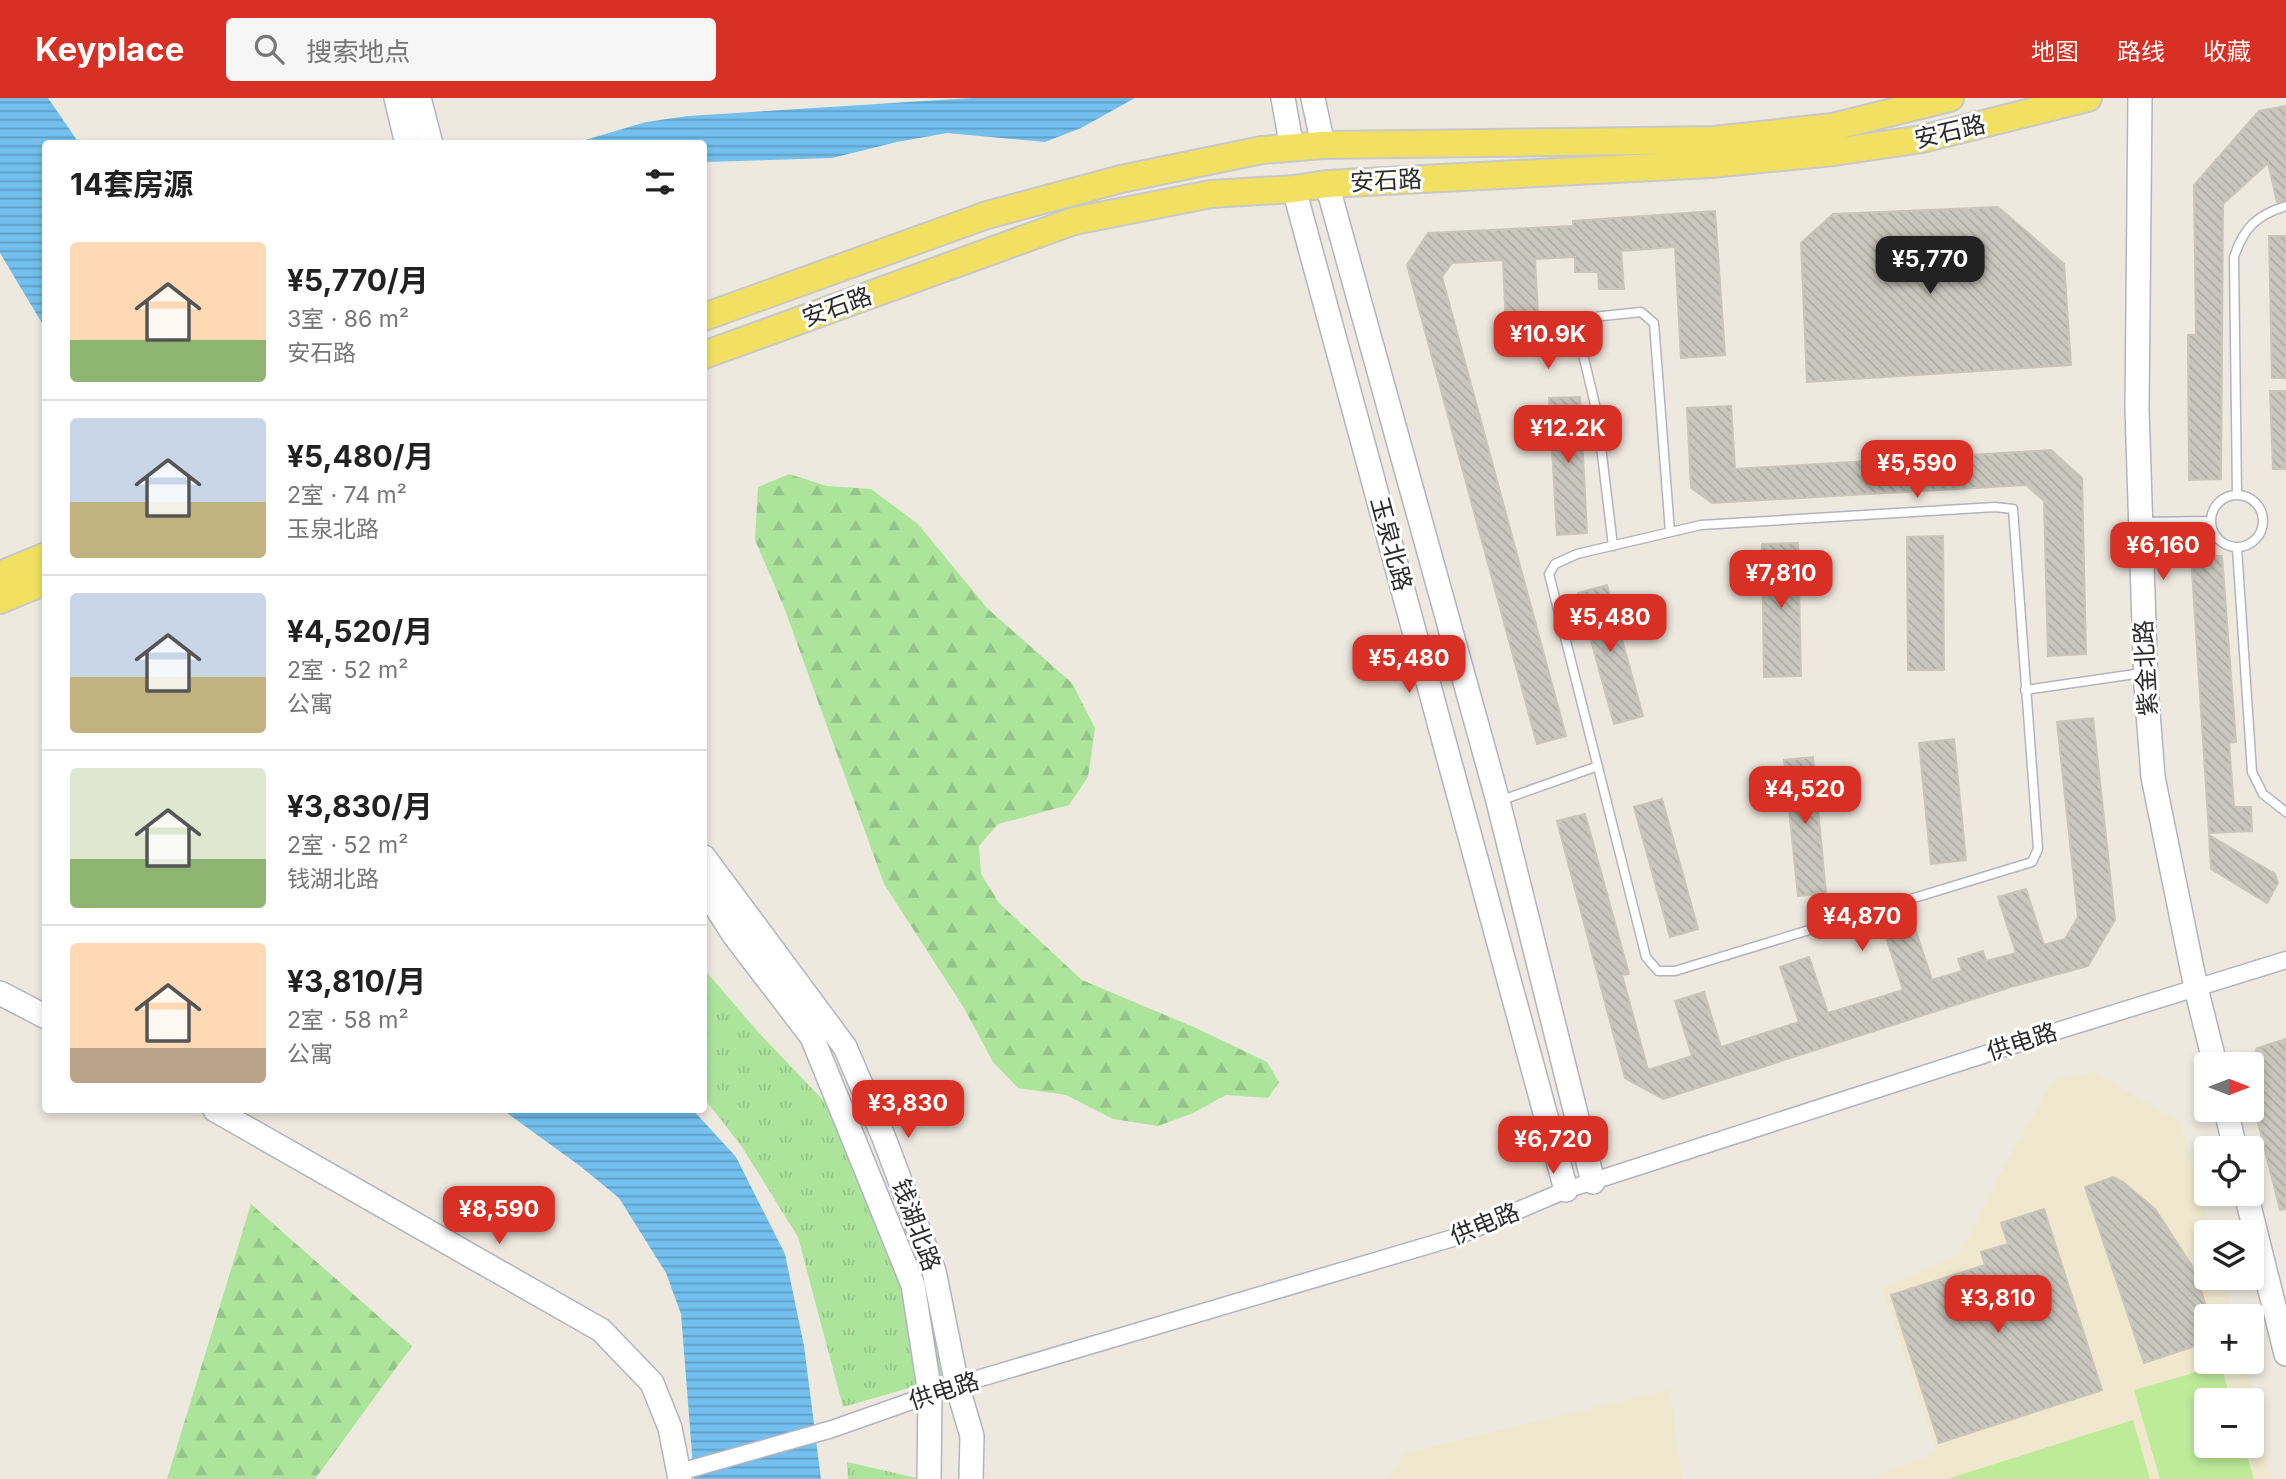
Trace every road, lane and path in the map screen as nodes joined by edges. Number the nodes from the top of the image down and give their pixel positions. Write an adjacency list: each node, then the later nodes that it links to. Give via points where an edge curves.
1 (396, 98): 8 (street)
2 (419, 98): 9 (street)
3 (1283, 98): 11 (street, 玉泉北路)
4 (1312, 98): 10 (street, 玉泉北路)
5 (1950, 98): 10 (main road, 安石路, via 1832,127 1714,140)
6 (2088, 98): 12 (main road, 安石路, via 1922,139 1834,152 1711,164)
7 (2140, 98): 19 (street, 紫金北路)
8 (406, 140)
9 (430, 140)
10 (1323, 145): 11 (main road, 安石路); 12 (main road, 玉泉北路)
11 (1292, 148): 13 (main road, 玉泉北路); 15 (main road, 安石路, via 1121,179 987,215)
12 (1327, 184): 13 (main road, 安石路); 30 (street, 玉泉北路)
13 (1294, 189): 16 (main road, 安石路, via 1211,194 1074,220); 41 (street, 玉泉北路)
14 (2286, 206): 17 (lane, via 2249,226 2234,257)
15 (707, 316)
16 (707, 354)
17 (2237, 495): 18 (lane, via 2224,498); 22 (lane, via 2250,498 2260,508 2263,522 2260,535)
18 (2210, 521): 19 (lane); 22 (lane, via 2214,535)
19 (2140, 522): 27 (street, 紫金北路)
20 (1670, 532): 21 (lane); 21 (lane, via 1654,323 1641,312 1584,318 1577,329 1597,413); 28 (lane, via 1701,525 2013,509)
21 (1614, 546): 29 (lane, via 1577,554 1555,564 1549,574)
22 (2237, 548): 31 (lane, via 2252,772 2263,794)
23 (42, 558): 24 (main road)
24 (0, 575)
25 (42, 583): 26 (main road)
26 (0, 600)
27 (2146, 673): 28 (lane); 35 (street, 紫金北路, via 2153,777)
28 (2025, 690): 29 (lane, via 2038,849 2032,862 1675,971 1658,971 1646,957)
29 (1598, 766): 30 (lane)
30 (1498, 802): 40 (street, 玉泉北路)
31 (2286, 811)
32 (707, 861): 44 (street, 钱湖北路, via 845,1047 933,1270)
33 (707, 893): 45 (street, 钱湖北路, via 812,1037 913,1285)
34 (2286, 960): 35 (street, 供电路)
35 (2196, 988): 38 (street, 紫金北路); 40 (street, 供电路)
36 (0, 993): 37 (street)
37 (42, 1015)
38 (2211, 1052)
39 (220, 1113): 46 (street, via 601,1329 652,1382)
40 (1593, 1182): 41 (street, 供电路)
41 (1566, 1190): 44 (street, 供电路, via 1452,1238)
42 (2249, 1206): 43 (street)
43 (2286, 1354)
44 (957, 1385): 45 (street, 供电路); 48 (street, 钱湖北路, via 972,1436)
45 (930, 1395): 46 (street, 供电路); 47 (street, 钱湖北路)
46 (687, 1473)
47 (929, 1479)
48 (971, 1479)

